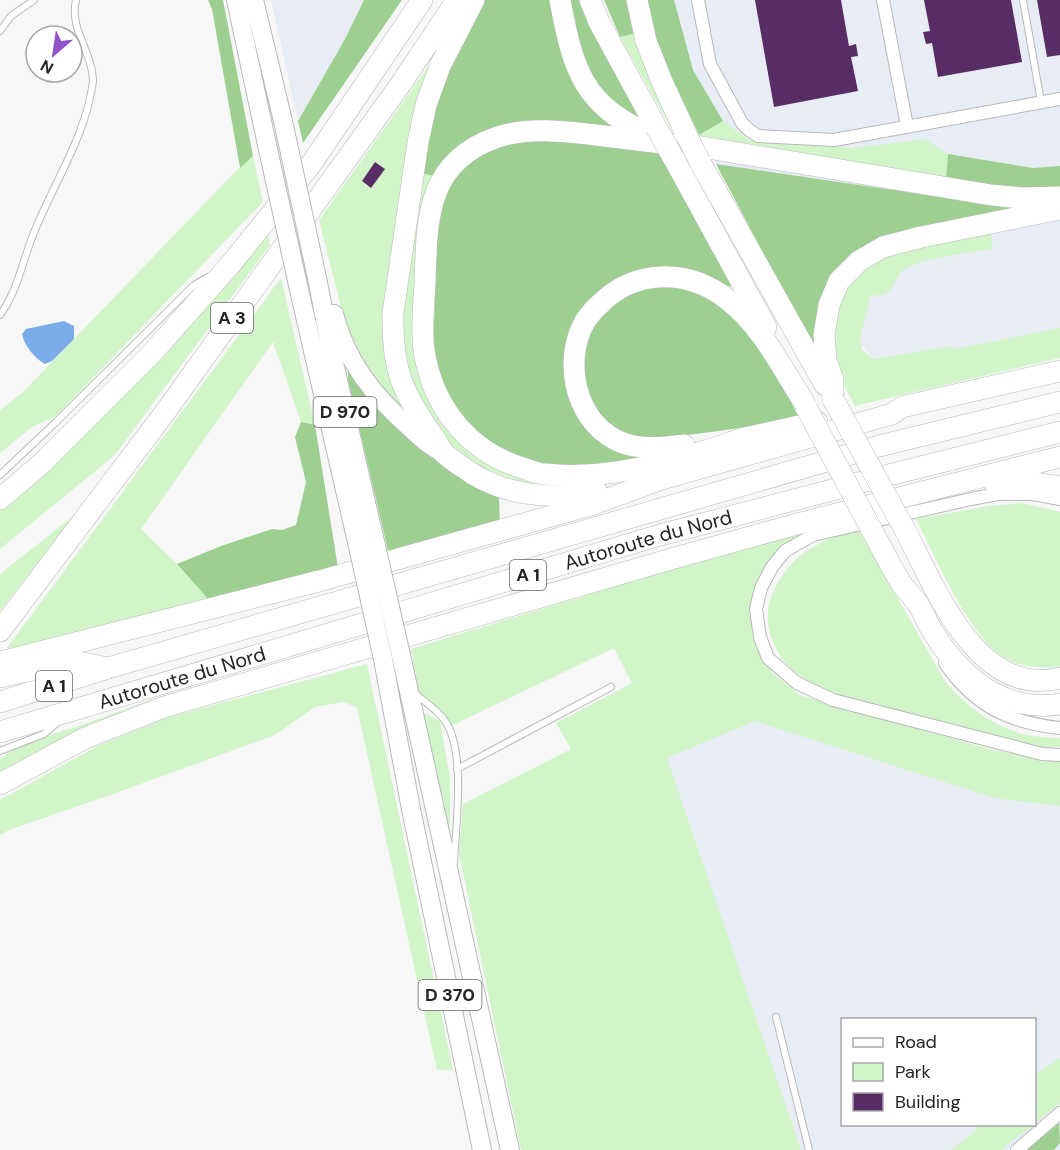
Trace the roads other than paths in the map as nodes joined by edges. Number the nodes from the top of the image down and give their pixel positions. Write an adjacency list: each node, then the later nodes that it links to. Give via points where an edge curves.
1 (34, 0): 14 (lane, via 11,16)
2 (76, 0): 23 (lane, via 77,32 87,52 93,80 85,120)
3 (236, 0): 39 (main road, D 970, bridge, via 300,294)
4 (254, 0): 22 (main road, D 970, bridge)
5 (422, 0): 21 (highway, A 3, via 312,163)
6 (457, 0): 41 (highway, A 3, via 166,411)
7 (474, 0): 31 (highway, via 440,66 426,105 393,313 393,341 403,387)
8 (560, 0): 18 (highway, via 582,82 602,106 631,127)
9 (590, 0): 27 (highway, bridge, via 781,354)
10 (637, 0): 18 (highway, bridge, via 646,41 663,84 687,136)
11 (698, 0): 17 (street, via 710,64 742,123 758,136 834,140)
12 (883, 0): 17 (street)
13 (1023, 0): 16 (lane)
14 (0, 31)
15 (1060, 99): 16 (street)
16 (1041, 103): 17 (street)
17 (907, 126)
18 (705, 156): 19 (highway, via 990,195); 25 (highway); 30 (highway, via 554,131 498,137 474,147 454,164 431,204 425,358 445,411 464,434 510,464 544,474 624,471)
19 (1060, 197)
20 (1060, 209): 25 (highway, via 921,237 883,247 859,261 839,281 829,305 824,335)
21 (228, 267): 33 (lane, via 194,285); 37 (highway, A 3, via 145,360 42,463)
22 (317, 278): 31 (main road, via 328,294 349,354 368,386 392,412); 39 (main road, D 970)
23 (0, 315)
24 (1060, 370): 28 (highway)
25 (833, 399): 45 (highway, bridge, via 948,611 980,654 991,665 1015,677)
26 (1060, 402): 43 (highway, Autoroute du Nord / A 1, via 879,446)
27 (805, 406): 30 (highway, via 760,332 727,298 703,285 674,276 637,279 592,311 581,329 573,375 579,399 602,430 632,446 651,448); 40 (highway, bridge)
28 (902, 407): 30 (highway, via 889,404); 34 (highway, via 892,414)
29 (1060, 432): 50 (highway, Autoroute du Nord / A 1, via 660,536)
30 (738, 440)
31 (444, 453): 34 (highway, via 472,475 516,492 537,495 578,495)
32 (1060, 457): 35 (highway)
33 (0, 475)
34 (662, 480): 42 (highway, via 591,505 319,581)
35 (952, 486): 36 (highway, via 998,481); 56 (highway, via 671,559 164,707 86,738)
36 (1060, 487)
37 (0, 499)
38 (1060, 499): 54 (street, via 998,494 813,535 785,551 772,567 756,609 768,658 806,688 832,700 1042,754)
39 (368, 549): 47 (main road, D 970, bridge); 58 (main road, D 970, bridge, via 383,659)
40 (903, 586): 49 (highway, via 950,657 970,678 994,694 1021,703); 51 (street, via 926,636 968,691 1018,721)
41 (0, 631)
42 (0, 662)
43 (108, 668): 44 (highway, via 73,661); 48 (highway, Autoroute du Nord / A 1)
44 (0, 677)
45 (1060, 678)
46 (610, 687): 55 (lane)
47 (408, 688): 55 (lane, via 445,720 454,742); 57 (main road, D 970)
48 (0, 702)
49 (1060, 704)
50 (67, 714): 52 (highway, Autoroute du Nord / A 1); 53 (lane, via 44,734)
51 (1060, 728)
52 (0, 732)
53 (0, 751)
54 (1060, 755)
55 (457, 770): 59 (lane)
56 (0, 784)
57 (439, 827): 59 (main road, D 370)
58 (418, 839): 62 (main road, D 370)
59 (453, 886): 63 (main road, D 370)
60 (776, 1017): 64 (lane)
61 (1060, 1113): 65 (street)
62 (482, 1150)
63 (510, 1150)
64 (809, 1150)
65 (1017, 1150)

